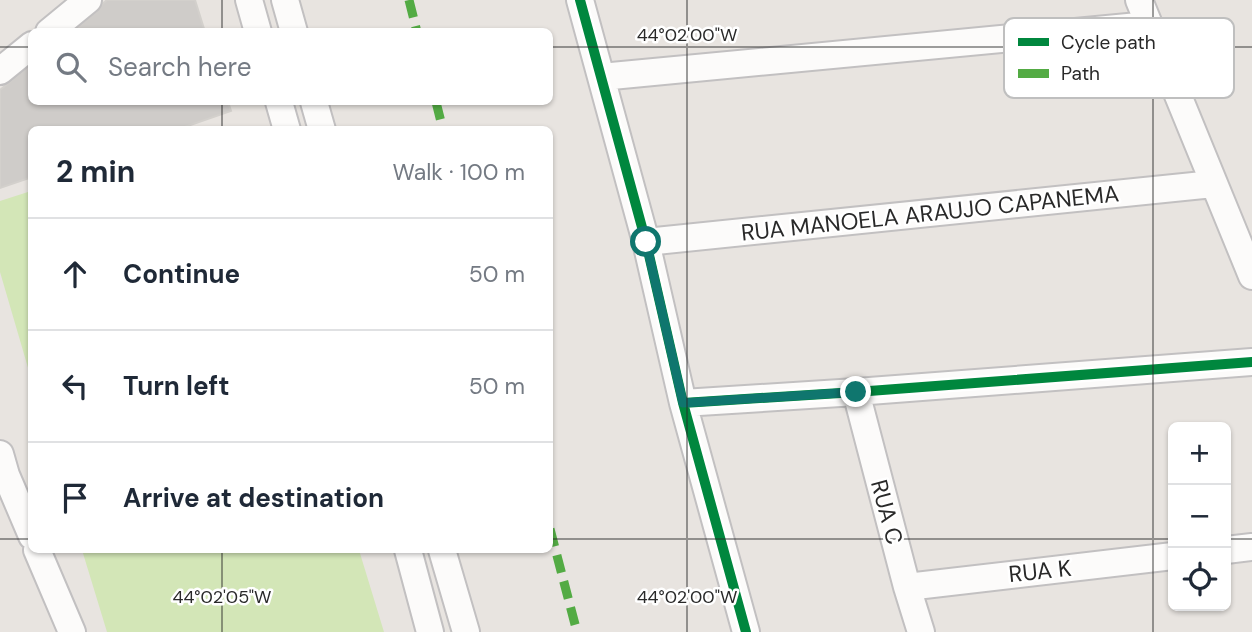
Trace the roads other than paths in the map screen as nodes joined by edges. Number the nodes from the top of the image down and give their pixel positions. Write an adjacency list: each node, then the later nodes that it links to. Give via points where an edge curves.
1 (88, 0): 7 (street)
2 (249, 0): 8 (street)
3 (285, 0): 9 (street)
4 (580, 0): 13 (street)
5 (1139, 0): 6 (street)
6 (1146, 18)
7 (54, 28)
8 (257, 28)
9 (293, 28)
10 (1004, 38): 13 (street)
11 (28, 48): 12 (street)
12 (0, 71)
13 (601, 77): 20 (street)
14 (1179, 98): 19 (street)
15 (280, 105): 17 (street)
16 (315, 105): 18 (street)
17 (286, 126)
18 (321, 126)
19 (1213, 184): 20 (street, RUA MANOELA ARAUJO CAPANEMA); 21 (street)
20 (646, 242): 24 (street)
21 (1252, 276)
22 (1252, 362): 23 (street)
23 (856, 392): 24 (street); 33 (street, RUA C)
24 (683, 403): 37 (street)
25 (2, 470): 26 (street)
26 (28, 527)
27 (1252, 547): 28 (street)
28 (1231, 549)
29 (38, 553): 34 (street)
30 (409, 553): 36 (street)
31 (443, 553): 35 (street)
32 (1168, 557): 33 (street, RUA K)
33 (907, 587): 38 (street, RUA C)
34 (67, 629)
35 (464, 630)
36 (430, 632)
37 (746, 632)
38 (920, 632)

